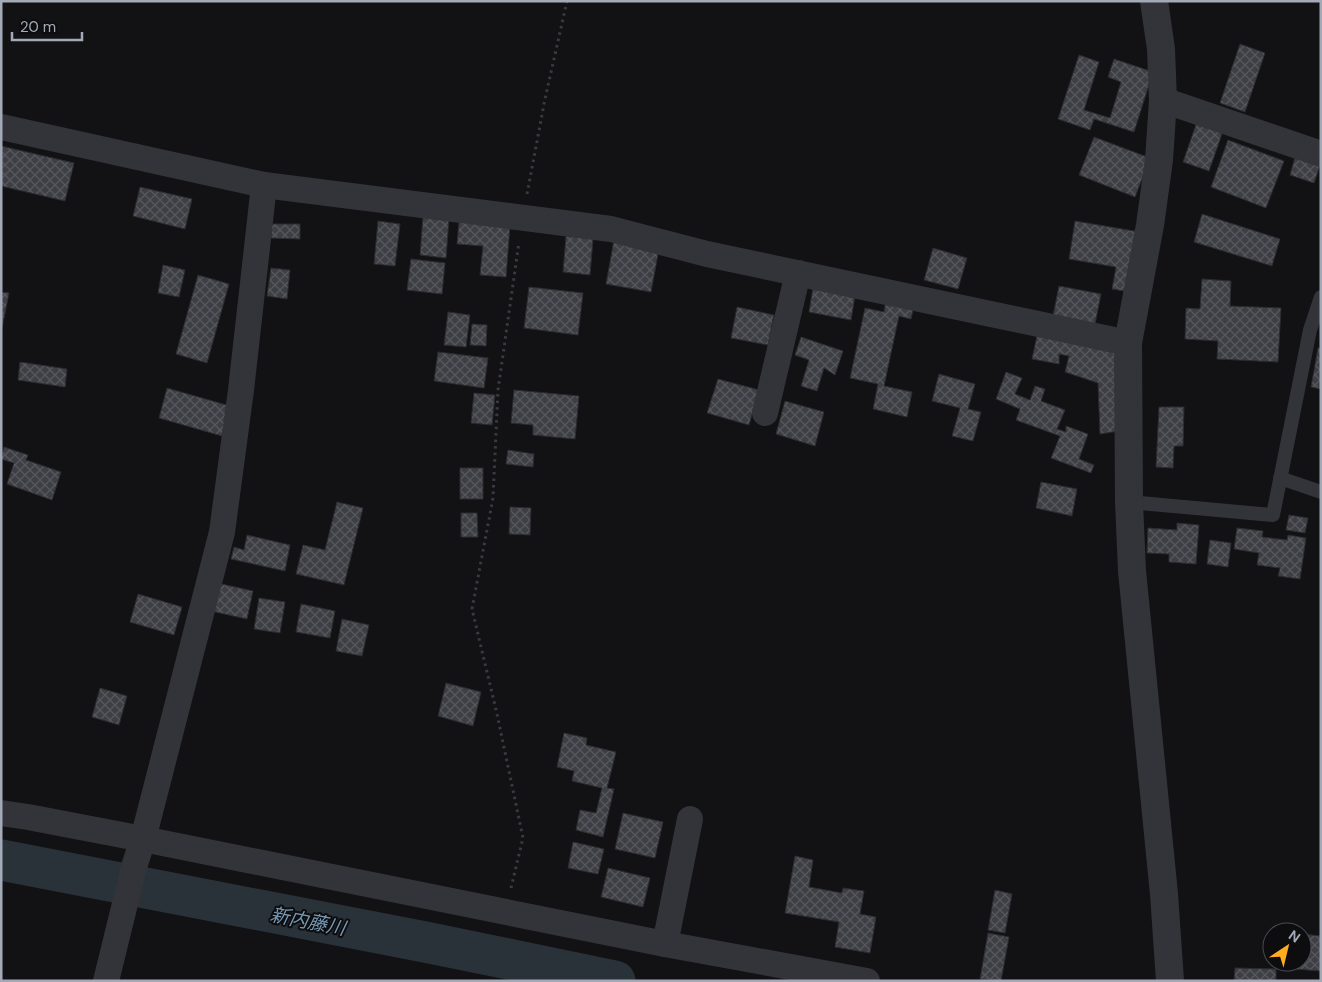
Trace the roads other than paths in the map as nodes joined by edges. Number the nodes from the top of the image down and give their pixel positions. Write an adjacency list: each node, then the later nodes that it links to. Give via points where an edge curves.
1 (1154, 1): 2 (street, via 1161,49)
2 (1162, 100): 4 (street); 8 (street, via 1159,160 1150,225)
3 (1, 127): 5 (street)
4 (1321, 154)
5 (264, 185): 6 (street, via 611,229); 15 (street, via 222,532)
6 (798, 274): 8 (street); 9 (street)
7 (1321, 297): 10 (lane, via 1310,330)
8 (1128, 343): 12 (street)
9 (765, 413)
10 (1280, 478): 11 (lane); 12 (lane, via 1273,515)
11 (1321, 492)
12 (1129, 502): 19 (street, via 1132,571)
13 (1, 813): 15 (street)
14 (690, 819): 16 (street)
15 (143, 839): 16 (street); 17 (street)
16 (665, 944): 18 (street)
17 (107, 976)
18 (867, 981)
19 (1170, 981)

